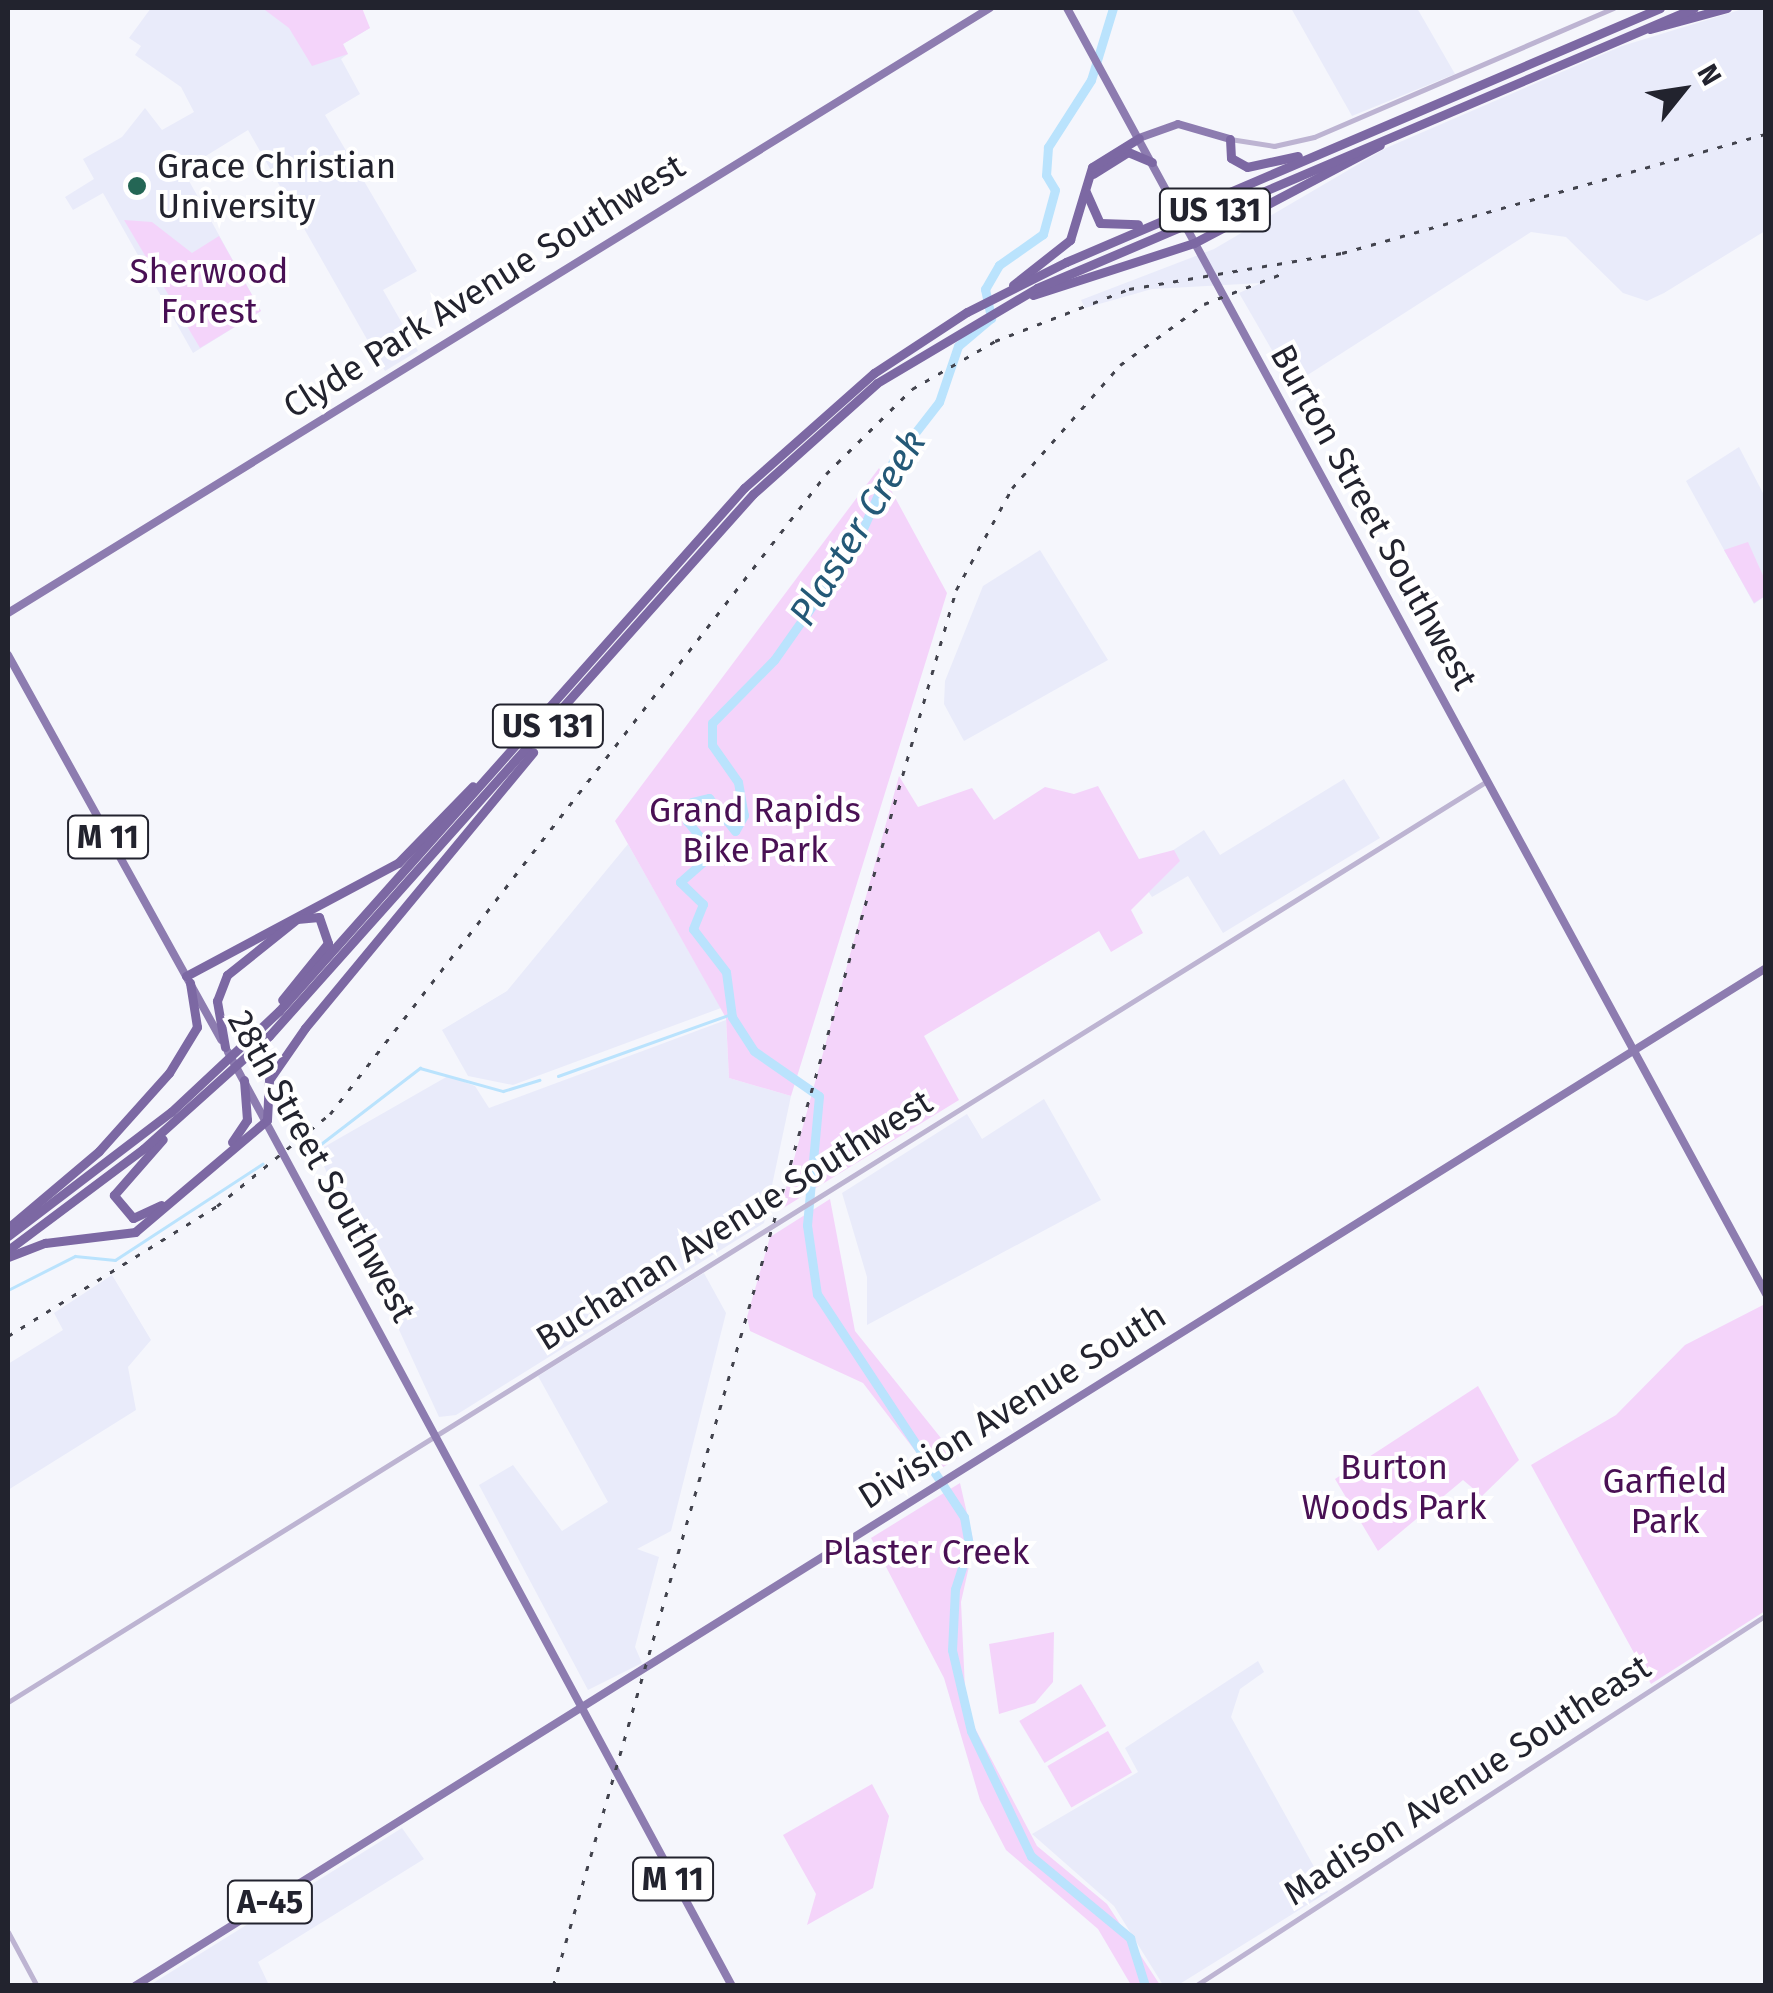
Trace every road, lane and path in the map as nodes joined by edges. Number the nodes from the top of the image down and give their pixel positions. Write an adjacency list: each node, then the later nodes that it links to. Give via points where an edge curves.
1 (990, 8): 17 (main road, Clyde Park Avenue Southwest)
2 (1067, 8): 9 (main road, Burton Street Southwest)
3 (1613, 8): 10 (street, via 1314,137 1274,146)
4 (1660, 8): 11 (highway, US 131)
5 (1694, 8): 7 (highway, US 131)
6 (1727, 8): 7 (highway)
7 (1613, 38): 8 (highway, US 131)
8 (1426, 119): 14 (highway); 15 (highway, US 131)
9 (1139, 138): 10 (main road, via 1178,124); 12 (main road, Burton Street Southwest); 15 (highway, via 1092,167 1070,240)
10 (1230, 139): 11 (highway, via 1233,160 1253,168)
11 (1344, 142): 13 (highway, US 131)
12 (1152, 162): 13 (highway, via 1130,152 1111,160 1091,175 1086,197 1108,227); 14 (main road, Burton Street Southwest)
13 (1156, 222): 15 (highway, US 131)
14 (1192, 239): 15 (highway); 21 (main road, Burton Street Southwest)
15 (1005, 299): 16 (highway, US 131)
16 (860, 390): 19 (highway, US 131, via 762,486); 20 (highway, US 131, via 744,488)
17 (8, 613)
18 (8, 655): 23 (main road, 28th Street Southwest / M 11)
19 (562, 710): 28 (highway, US 131, via 312,992); 29 (highway, via 288,1051 267,1084)
20 (542, 717): 23 (highway, via 398,863); 24 (highway, US 131)
21 (1487, 780): 26 (main road, Burton Street Southwest); 34 (street, Buchanan Avenue Southwest)
22 (1766, 968): 26 (main road, Division Avenue South)
23 (188, 979): 25 (main road, 28th Street Southwest / M 11); 30 (highway, via 198,1020 186,1049 111,1140)
24 (256, 1034): 25 (highway, via 326,947 330,930 319,917 296,919 227,975 217,1001); 31 (highway, US 131, via 150,1130)
25 (226, 1048): 27 (main road, 28th Street Southwest / M 11)
26 (1636, 1050): 33 (main road, Burton Street Southwest); 37 (main road, Division Avenue South)
27 (243, 1079): 28 (highway, via 248,1114 239,1136 154,1212 123,1214 117,1185); 29 (main road, 28th Street Southwest / M 11)
28 (186, 1112): 32 (highway, US 131)
29 (267, 1120): 32 (highway, via 136,1232); 34 (main road, 28th Street Southwest / M 11)
30 (8, 1228)
31 (8, 1236)
32 (8, 1253)
33 (1766, 1294)
34 (438, 1434): 36 (street, Buchanan Avenue Southwest); 37 (main road, 28th Street Southwest / M 11)
35 (1766, 1616): 42 (street, Madison Avenue Southeast)
36 (8, 1702)
37 (586, 1704): 40 (main road, Division Avenue South / A-45); 41 (main road, M 11)
38 (8, 1932): 39 (street)
39 (37, 1986)
40 (135, 1986)
41 (732, 1986)
42 (1196, 1986)

